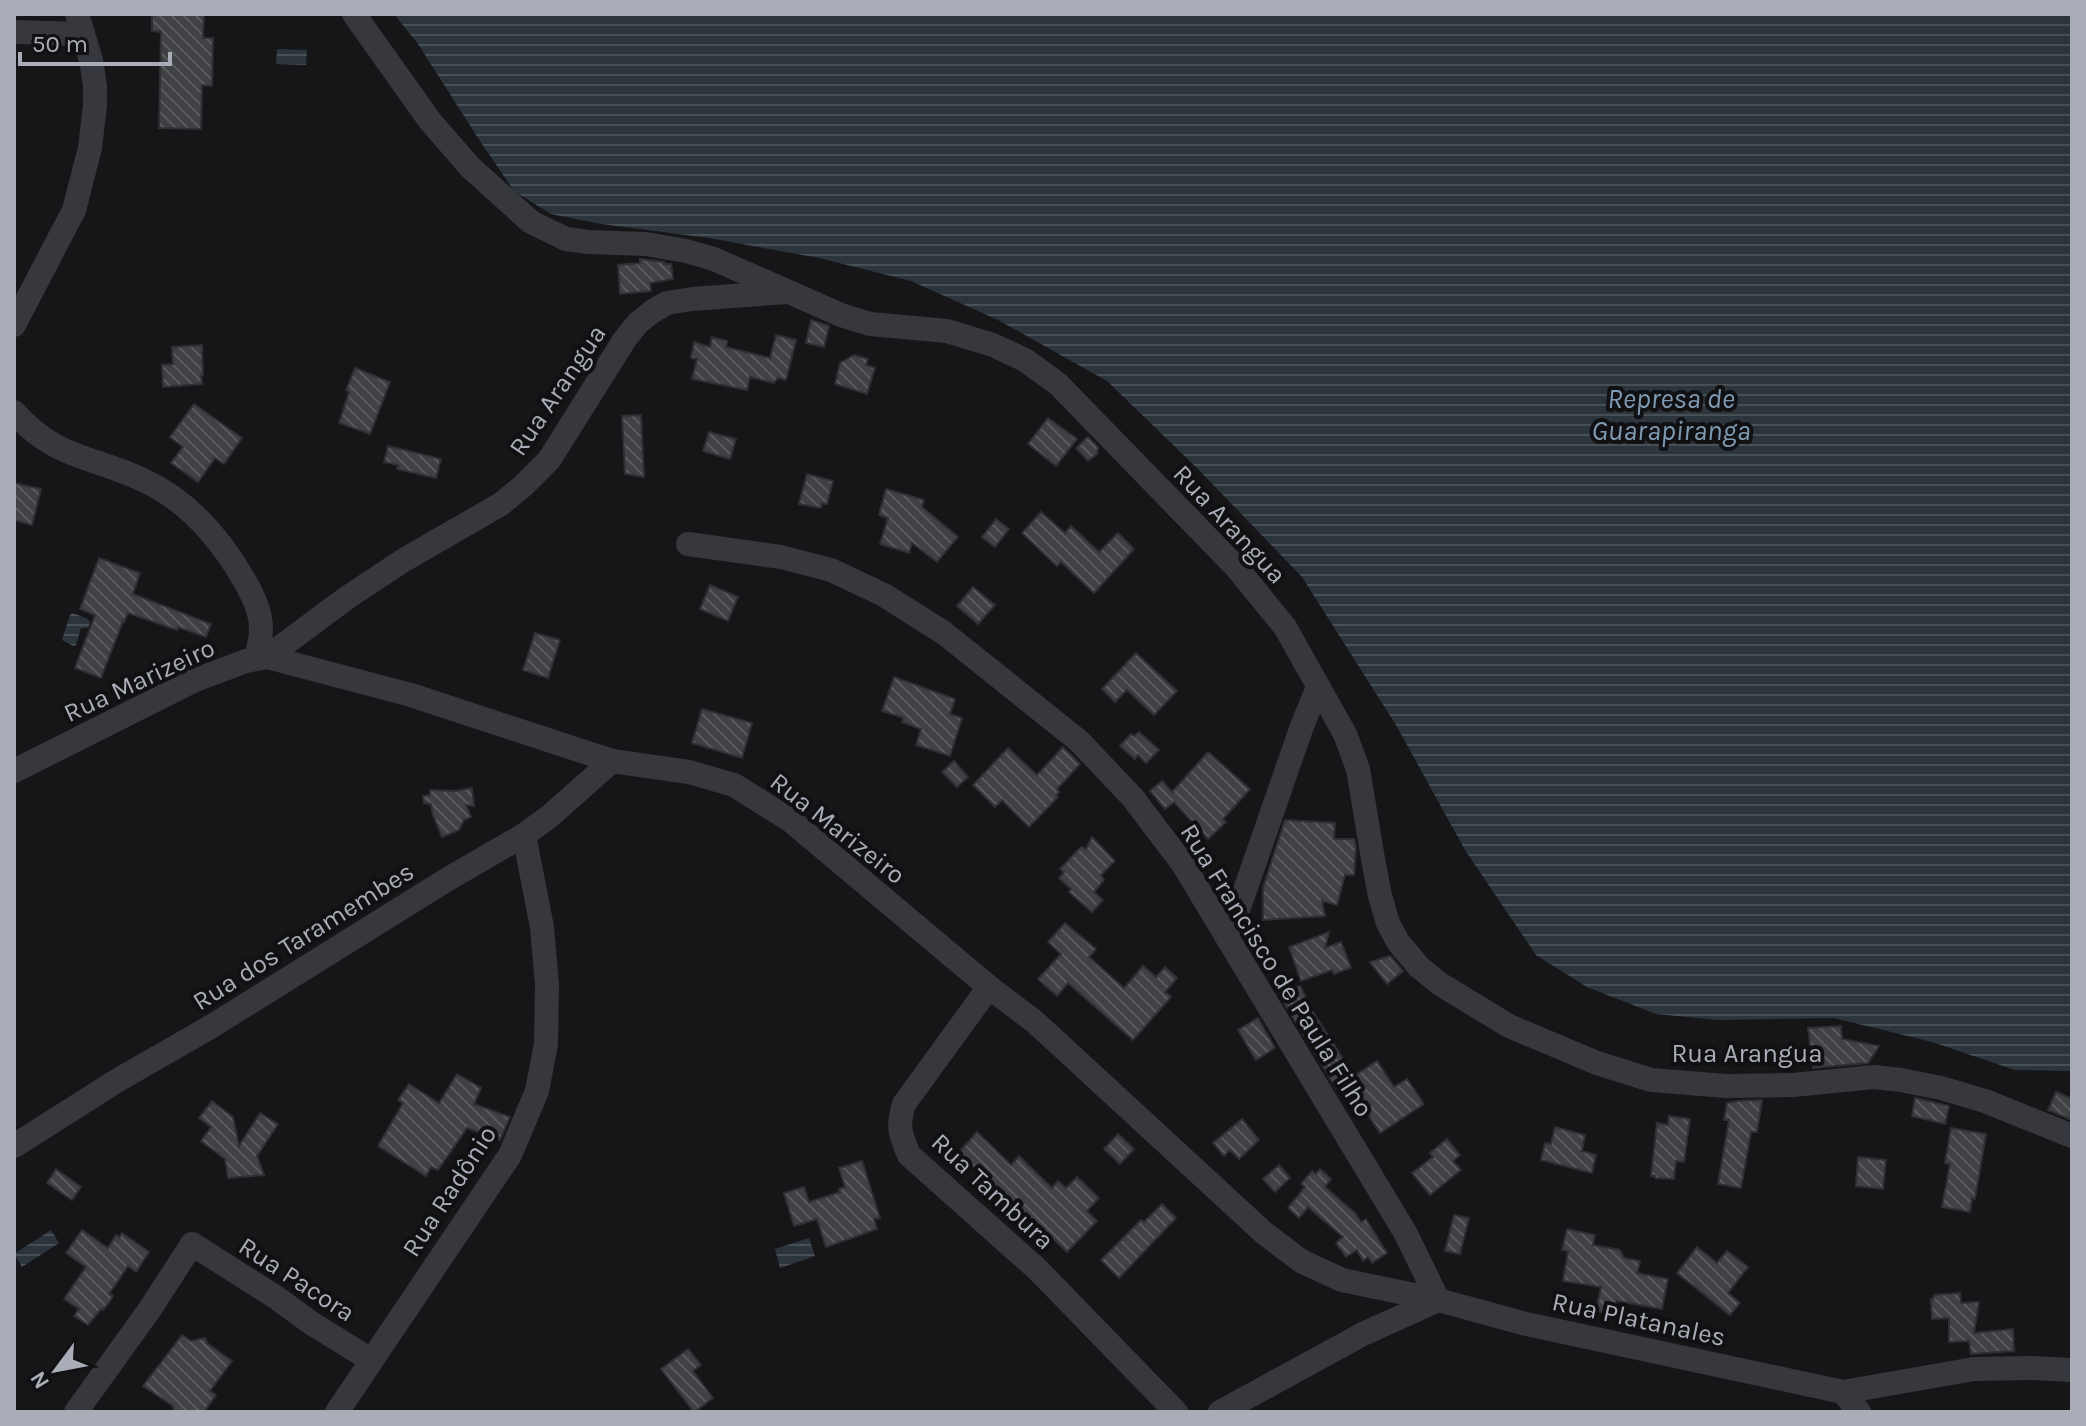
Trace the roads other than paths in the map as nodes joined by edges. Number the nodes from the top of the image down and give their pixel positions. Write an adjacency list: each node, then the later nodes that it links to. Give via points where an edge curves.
1 (354, 14): 4 (street, via 430,121 470,167 531,222 566,239 646,244 700,255)
2 (80, 24): 3 (street); 5 (street, via 93,73 90,148 74,210)
3 (14, 32)
4 (790, 292): 8 (street, Rua Arangua, via 692,299 653,311 625,339 549,460 523,486); 9 (street, Rua Arangua, via 870,324 947,331 993,345 1058,384 1236,567 1285,627)
5 (14, 325)
6 (14, 412): 8 (street, via 42,439 163,490 204,524 236,566 257,606)
7 (688, 544): 13 (street, Rua Francisco de Paula Filho, via 831,570 944,633 1079,741 1133,798 1183,864)
8 (261, 658): 10 (street, Rua Marizeiro, via 398,691); 11 (street, Rua Marizeiro, via 195,680)
9 (1318, 687): 13 (street); 15 (street, Rua Arangua, via 1358,769 1380,896 1398,942 1440,984 1509,1026 1651,1080 1740,1086 1874,1077 1901,1080 1985,1101)
10 (612, 761): 12 (street, Rua dos Taramembes); 14 (street, Rua Marizeiro, via 689,772 734,785 790,820)
11 (14, 771)
12 (524, 835): 16 (street, Rua dos Taramembes); 18 (street, Rua Radônio, via 547,985 546,1044 537,1091 510,1155)
13 (1228, 939): 17 (street, Rua Francisco de Paula Filho, via 1406,1234)
14 (989, 987): 17 (street, Rua Marizeiro, via 1035,1022 1301,1261 1342,1280); 23 (street, Rua Tambura, via 904,1104 900,1133 909,1155 1037,1269)
15 (2072, 1136)
16 (14, 1146)
17 (1438, 1300): 20 (street, Rua Platanales); 24 (street, via 1363,1334)
18 (371, 1360): 21 (street, Rua Pacora, via 192,1244); 22 (street, Rua Radônio)
19 (2072, 1370): 20 (street, Rua Platanales, via 1974,1369)
20 (1843, 1392): 25 (street)
21 (76, 1412)
22 (337, 1412)
23 (1176, 1412)
24 (1220, 1412)
25 (1859, 1412)

